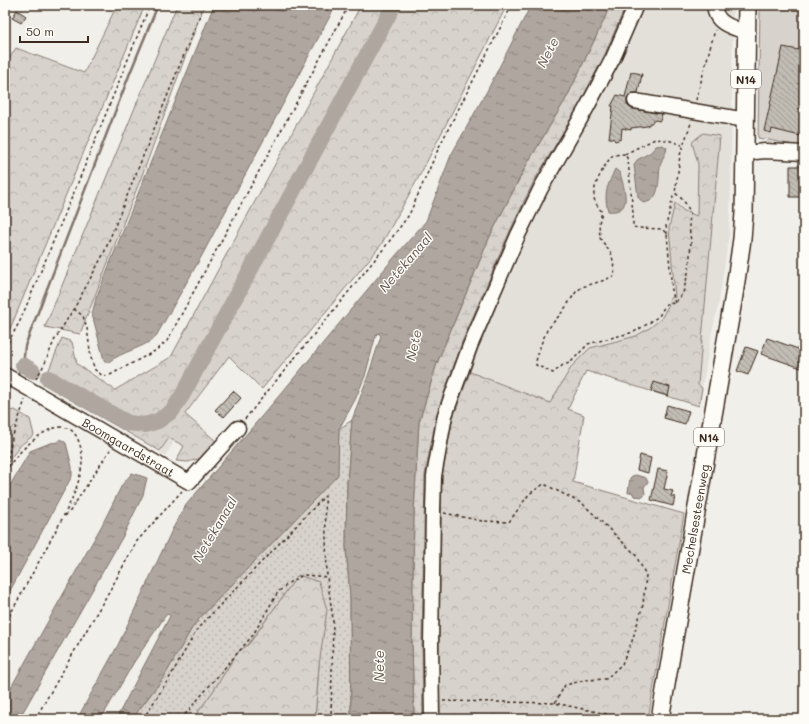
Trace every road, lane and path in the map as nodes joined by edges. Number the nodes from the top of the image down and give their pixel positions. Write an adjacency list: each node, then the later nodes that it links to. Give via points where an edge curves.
1 (150, 5): 20 (path, via 20,322)
2 (204, 5): 19 (path, via 104,253)
3 (349, 5): 19 (path, via 167,341 155,351 110,376 103,376 95,370 83,316)
4 (512, 5): 23 (path, via 440,145 408,215)
5 (636, 5): 28 (street, via 613,58 531,208 470,346 445,416 434,476)
6 (747, 5): 8 (main road, Mechelsesteenweg / N14)
7 (717, 12): 8 (street, via 724,24); 10 (path)
8 (746, 32): 11 (main road, Mechelsesteenweg / N14)
9 (635, 101): 10 (street)
10 (694, 111): 11 (street); 12 (path)
11 (746, 120): 13 (main road, Mechelsesteenweg / N14)
12 (683, 146): 15 (path, via 668,140 655,139); 16 (path)
13 (745, 153): 14 (street); 40 (main road, Mechelsesteenweg / N14, via 744,213 738,270)
14 (804, 153)
15 (625, 154): 17 (path, via 629,170 633,226 662,229); 18 (path, via 613,155 609,159 594,194 602,212 599,223 600,238 612,255 615,275 582,287 576,292 544,336 536,365 553,372 570,363 588,344 634,332 659,316 666,304)
16 (674, 193): 17 (path, via 666,226); 18 (path, via 681,198 690,213 691,242 685,286)
17 (667, 234): 18 (path)
18 (675, 303)
19 (74, 309): 22 (path, via 54,341)
20 (5, 348)
21 (5, 375): 22 (street, Boomgaardstraat)
22 (30, 390): 24 (street, Boomgaardstraat); 25 (path, via 12,438)
23 (238, 428): 27 (street, Boomgaardstraat)
24 (118, 440): 27 (street, Boomgaardstraat); 29 (path, via 70,511)
25 (6, 470): 26 (path); 29 (path, via 27,445 44,432 59,427 67,427 73,431 80,444 83,460 80,476)
26 (5, 472)
27 (189, 482): 34 (path, via 137,541)
28 (433, 510): 32 (street, via 430,644); 33 (path, via 482,521 508,522 529,494 544,484 583,504 635,554 646,575 643,605 622,664 606,679 565,685)
29 (63, 517): 31 (path)
30 (327, 577): 35 (path, via 325,496 198,628); 36 (path, via 303,575 278,592 253,635); 37 (path, via 333,619)
31 (5, 624)
32 (432, 700): 33 (path); 38 (street)
33 (555, 703): 39 (path)
34 (35, 719)
35 (143, 719)
36 (180, 719)
37 (331, 719)
38 (432, 719)
39 (630, 719)
40 (660, 719)

